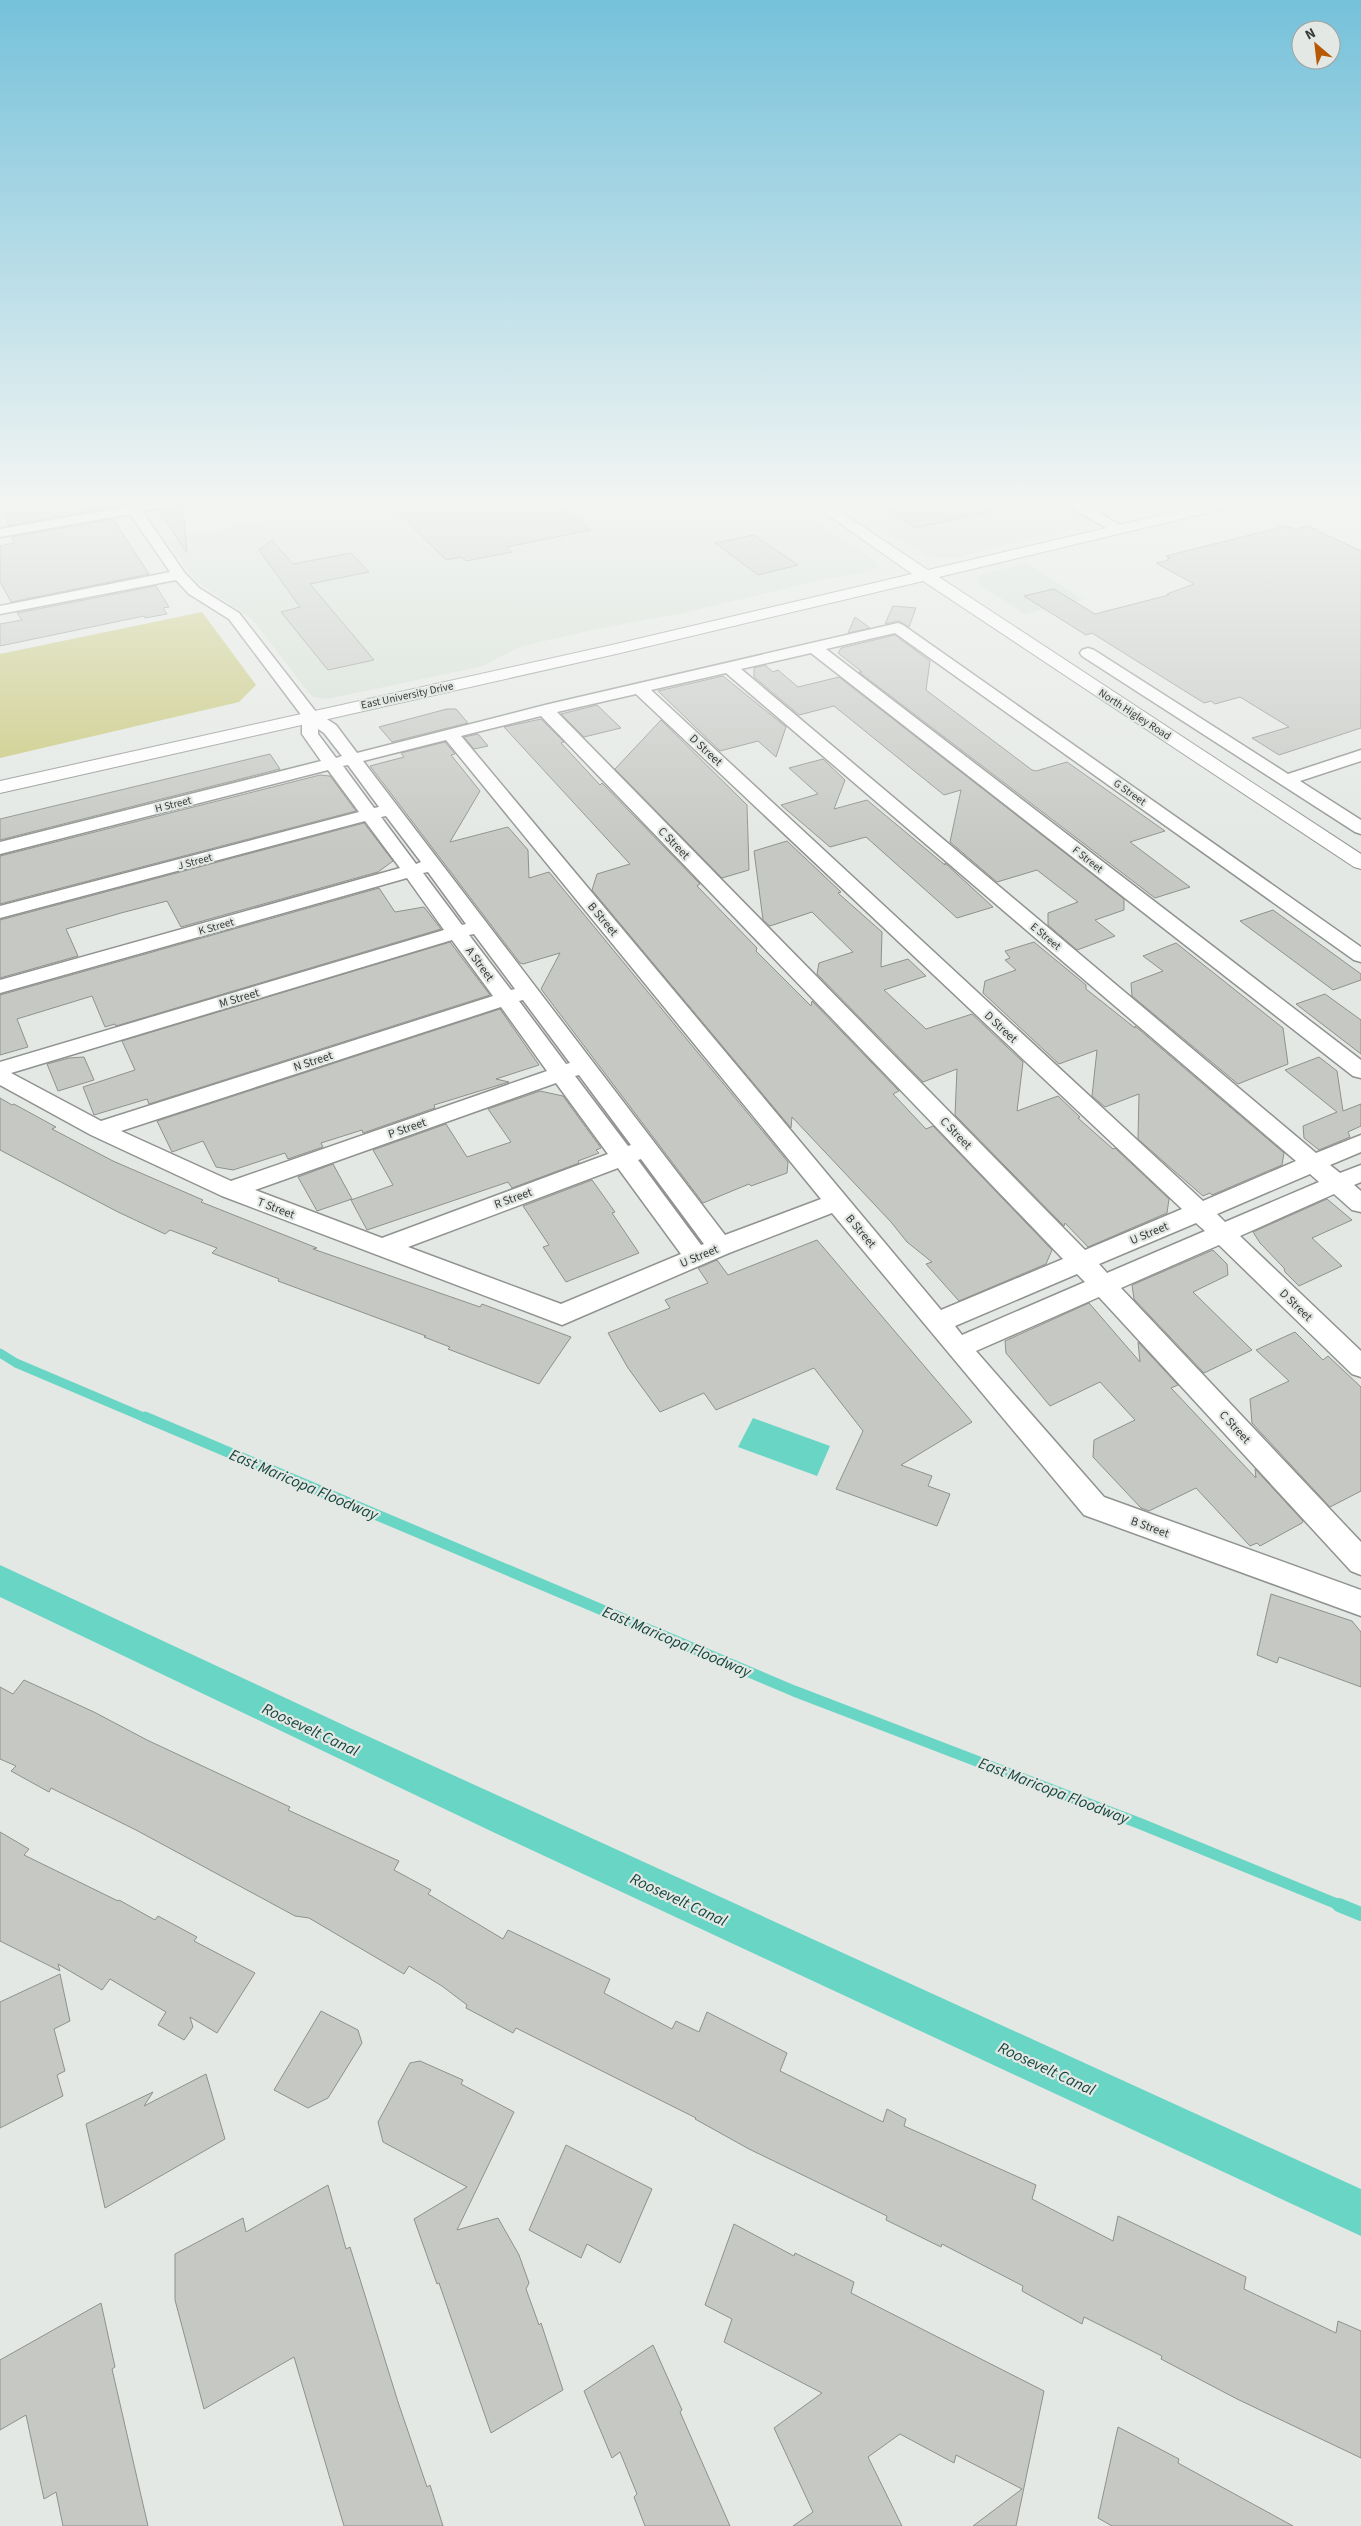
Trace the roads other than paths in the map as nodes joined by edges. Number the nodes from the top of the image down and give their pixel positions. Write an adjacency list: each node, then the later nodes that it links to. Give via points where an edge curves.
1 (234, 616): 9 (street)
2 (757, 616): 9 (main road, East University Drive)
3 (986, 616): 19 (main road, North Higley Road)
4 (815, 648): 6 (street); 25 (street, G Street, via 898,628); 31 (street, F Street)
5 (1088, 653): 13 (street)
6 (730, 668): 7 (street); 38 (street, E Street)
7 (640, 688): 8 (street); 44 (street, D Street)
8 (546, 710): 10 (street); 49 (street, C Street)
9 (310, 716): 12 (street, A Street, via 310,734); 14 (main road, East University Drive)
10 (450, 734): 12 (street); 42 (street, B Street)
11 (1361, 754): 13 (street)
12 (343, 761): 15 (street, A Street); 16 (street, A Street); 18 (street, H Street)
13 (1287, 780): 17 (street)
14 (0, 787)
15 (390, 809): 16 (street, J Street); 20 (street, A Street)
16 (370, 814): 21 (street, A Street); 22 (street, J Street)
17 (1361, 828)
18 (0, 848)
19 (1361, 863)
20 (432, 865): 21 (street, K Street); 23 (street, A Street)
21 (411, 871): 24 (street, A Street); 26 (street, K Street)
22 (0, 912)
23 (478, 927): 24 (street, M Street); 27 (street, A Street)
24 (457, 933): 28 (street, A Street); 30 (street, M Street)
25 (1361, 956)
26 (0, 987)
27 (528, 992): 28 (street, N Street); 29 (street, A Street)
28 (506, 999): 32 (street, A Street); 34 (street, N Street)
29 (583, 1066): 32 (street, P Street); 36 (street, A Street)
30 (0, 1069)
31 (1361, 1071)
32 (561, 1074): 37 (street, A Street); 41 (street, P Street)
33 (0, 1076): 34 (street, T Street)
34 (99, 1130): 41 (street, T Street)
35 (1361, 1143): 38 (street, U Street)
36 (646, 1149): 37 (street, R Street); 46 (street, A Street)
37 (623, 1157): 47 (street, R Street); 48 (street, A Street)
38 (1313, 1163): 40 (street, E Street); 44 (street, U Street)
39 (1361, 1173): 40 (street)
40 (1337, 1184): 43 (street, E Street); 45 (street)
41 (230, 1190): 47 (street, T Street)
42 (837, 1202): 46 (street, U Street); 52 (street, B Street)
43 (1361, 1204)
44 (1199, 1212): 45 (street, D Street); 49 (street, U Street)
45 (1222, 1233): 50 (street); 54 (street, D Street)
46 (720, 1247): 48 (street, U Street)
47 (380, 1248): 51 (street, T Street)
48 (697, 1257): 51 (street, U Street)
49 (1081, 1262): 50 (street, C Street); 52 (street, U Street)
50 (1103, 1285): 53 (street); 55 (street, C Street)
51 (562, 1315)
52 (937, 1323): 53 (street, B Street)
53 (958, 1348): 56 (street, B Street, via 1094,1506)
54 (1361, 1367)
55 (1361, 1562)
56 (1361, 1603)

